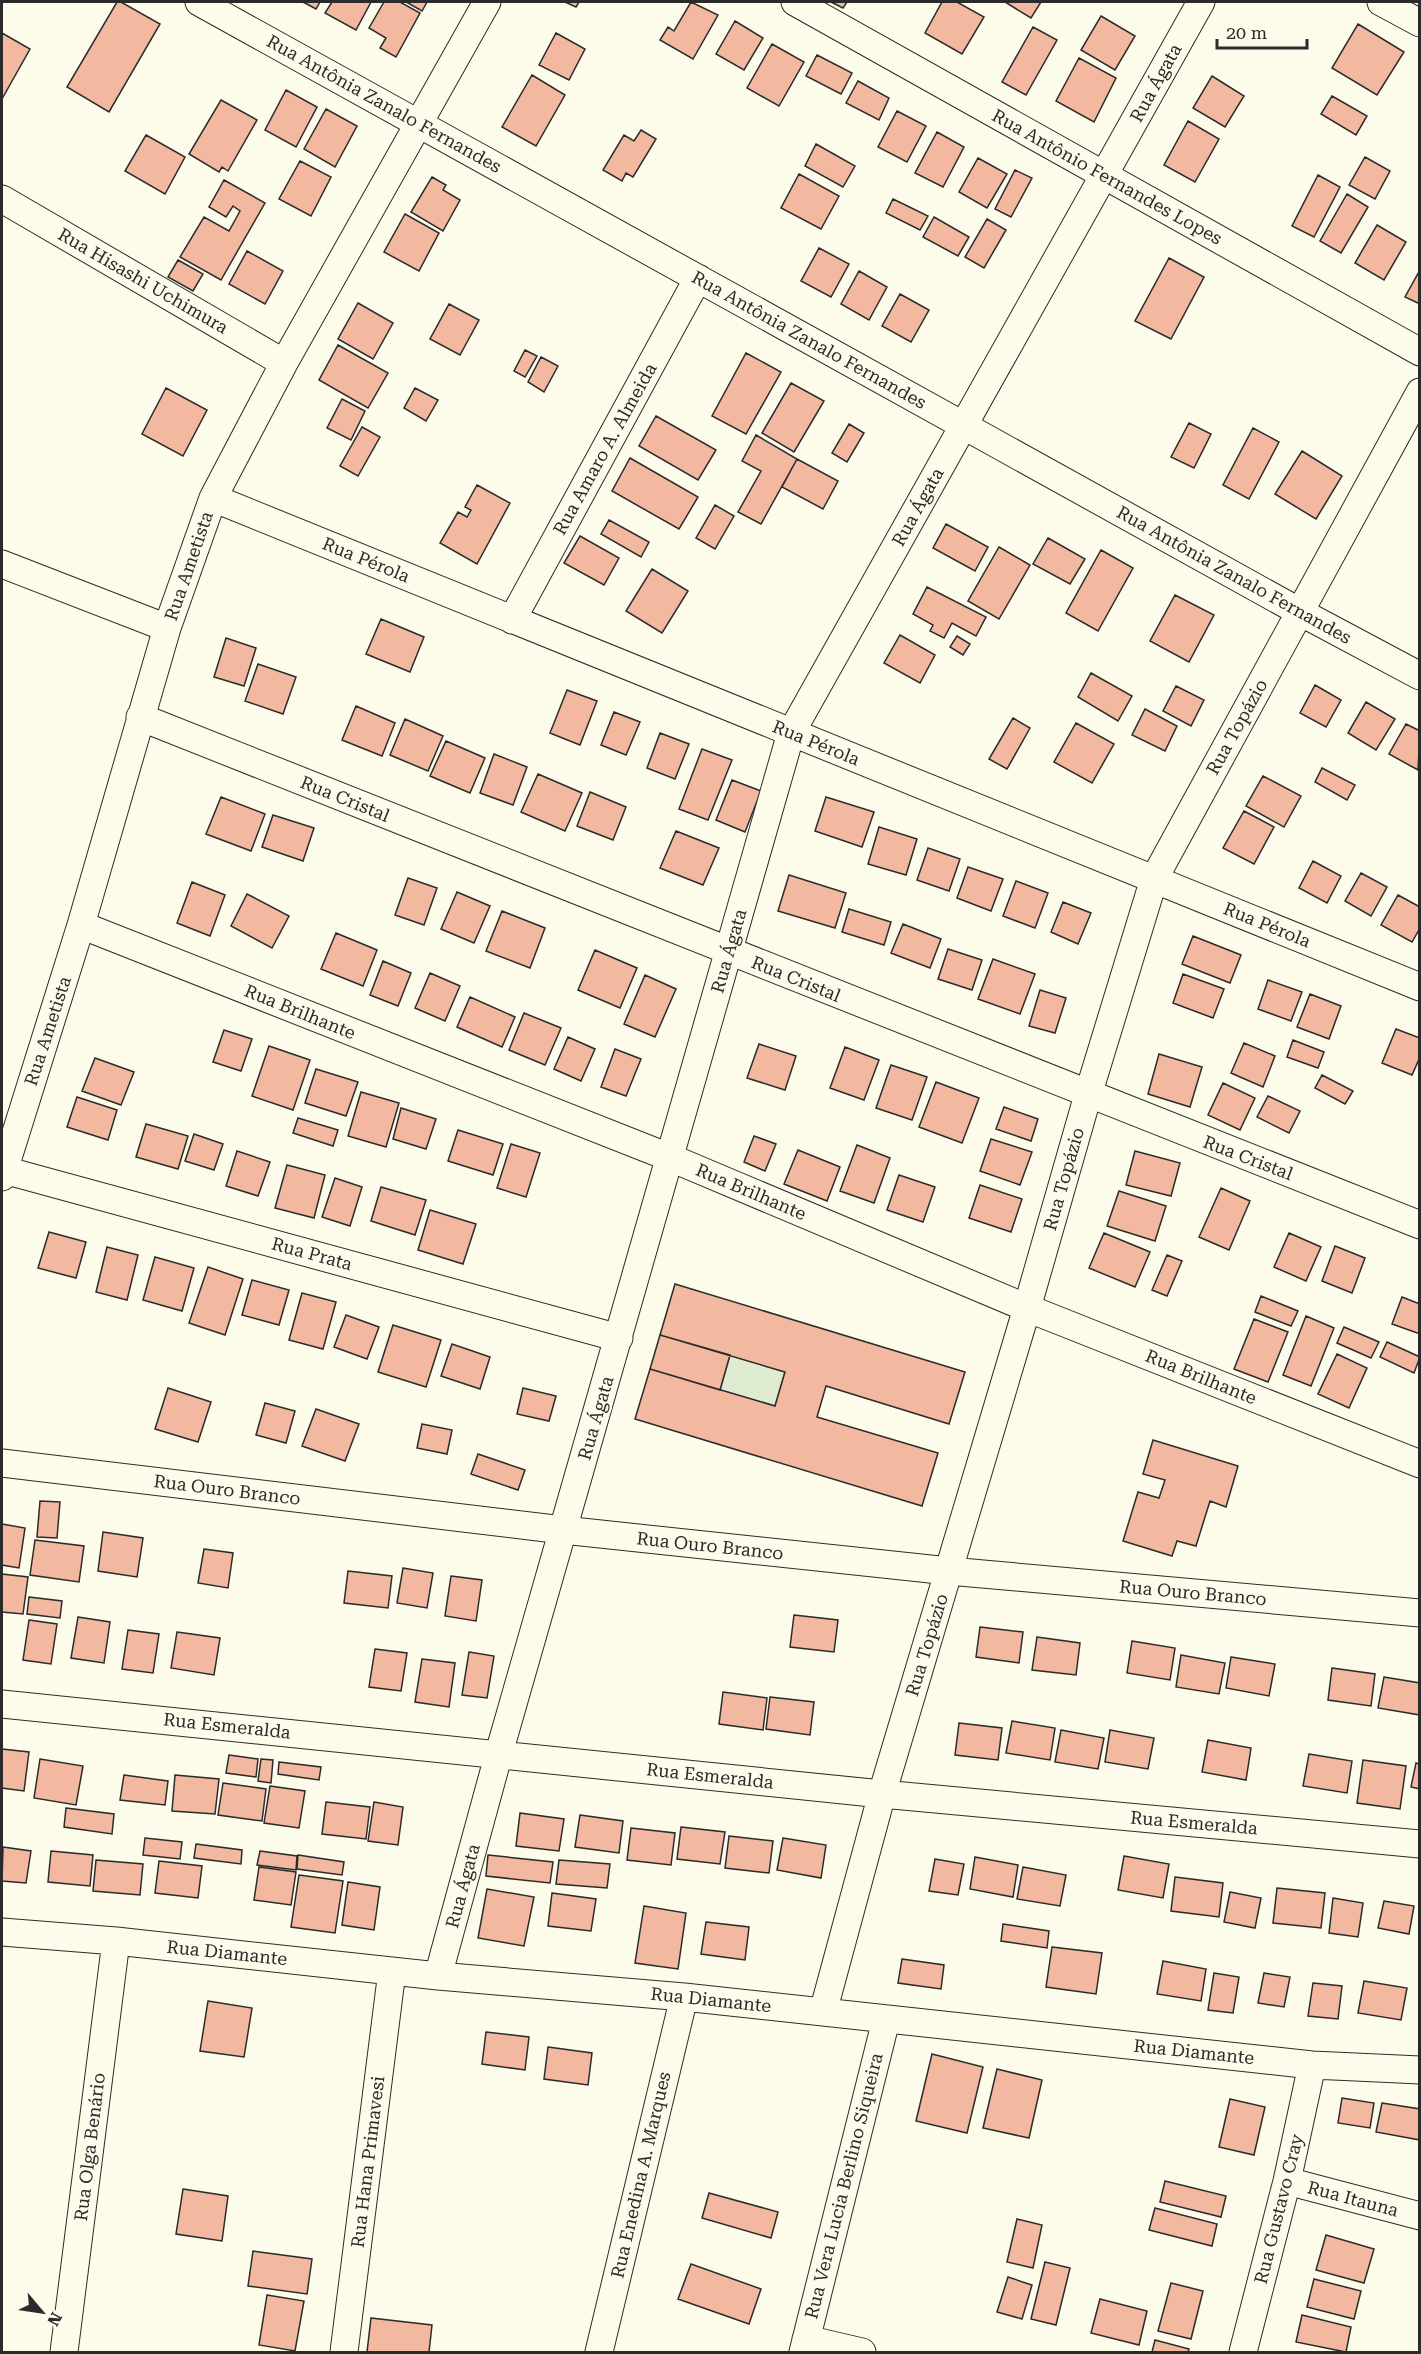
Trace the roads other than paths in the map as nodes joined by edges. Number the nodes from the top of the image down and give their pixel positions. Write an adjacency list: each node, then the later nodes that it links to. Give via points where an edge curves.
1 (199, 2): 7 (street, Rua Antônia Zanalo Fernandes)
2 (488, 2): 7 (street, Rua Ametista)
3 (795, 2): 8 (street, Rua Antônio Fernandes Lopes)
4 (1201, 2): 8 (street, Rua Ágata)
5 (1382, 2): 6 (street)
6 (1419, 23)
7 (419, 123): 10 (street, Rua Antônia Zanalo Fernandes); 12 (street, Rua Ametista)
8 (1105, 175): 11 (street, Rua Antônio Fernandes Lopes); 14 (street, Rua Ágata)
9 (2, 199): 12 (street, Rua Hisashi Uchimura)
10 (698, 278): 14 (street, Rua Antônia Zanalo Fernandes); 18 (street, Rua Amaro A. Almeida)
11 (1419, 352)
12 (284, 363): 15 (street, Rua Ametista)
13 (1419, 392): 17 (street, Rua Topázio)
14 (964, 425): 17 (street, Rua Antônia Zanalo Fernandes); 22 (street, Rua Ágata)
15 (213, 498): 18 (street, Rua Pérola); 19 (street, Rua Ametista)
16 (2, 564): 19 (street)
17 (1300, 612): 20 (street, Rua Antônia Zanalo Fernandes); 23 (street, Rua Topázio)
18 (512, 620): 22 (street, Rua Pérola)
19 (167, 628): 21 (street, Rua Ametista)
20 (1419, 676)
21 (140, 717): 24 (street, Rua Ametista); 25 (street, Rua Cristal)
22 (791, 733): 23 (street, Rua Pérola); 25 (street, Rua Ágata)
23 (1154, 879): 26 (street, Rua Pérola); 27 (street, Rua Topázio)
24 (81, 925): 28 (street, Rua Brilhante); 29 (street, Rua Ametista)
25 (729, 952): 27 (street, Rua Cristal); 28 (street, Rua Ágata)
26 (1419, 987)
27 (1088, 1095): 30 (street, Rua Cristal); 31 (street, Rua Topázio)
28 (671, 1158): 31 (street, Rua Brilhante); 32 (street, Rua Ágata)
29 (3, 1174): 32 (street, Rua Prata)
30 (1419, 1225)
31 (1027, 1308): 34 (street, Rua Brilhante); 36 (street, Rua Topázio)
32 (619, 1338): 35 (street, Rua Ágata)
33 (2, 1463): 35 (street, Rua Ouro Branco)
34 (1419, 1464)
35 (562, 1530): 36 (street, Rua Ouro Branco); 39 (street, Rua Ágata)
36 (949, 1571): 37 (street, Rua Ouro Branco); 40 (street, Rua Topázio)
37 (1419, 1613)
38 (2, 1704): 39 (street, Rua Esmeralda)
39 (499, 1753): 40 (street, Rua Esmeralda); 45 (street, Rua Ágata)
40 (882, 1794): 41 (street, Rua Esmeralda); 47 (street, Rua Topázio)
41 (1419, 1844)
42 (2, 1932): 43 (street, Rua Diamante)
43 (116, 1941): 44 (street, Rua Diamante); 54 (street, Rua Olga Benário)
44 (392, 1971): 45 (street, Rua Diamante); 55 (street, Rua Hana Primavesi)
45 (438, 1976): 46 (street, Rua Diamante)
46 (684, 1997): 47 (street, Rua Diamante); 56 (street, Rua Enedina A. Marques)
47 (823, 2012): 48 (street, Rua Diamante)
48 (886, 2020): 49 (street, Rua Diamante); 53 (street, Rua Vera Lucia Berlino Siqueira)
49 (1312, 2065): 50 (street, Rua Diamante); 51 (street, Rua Gustavo Cray)
50 (1419, 2070)
51 (1287, 2181): 52 (street, Rua Itauna); 58 (street, Rua Gustavo Cray)
52 (1419, 2216)
53 (805, 2346): 57 (street)
54 (64, 2352)
55 (344, 2352)
56 (599, 2352)
57 (862, 2352)
58 (1243, 2352)

